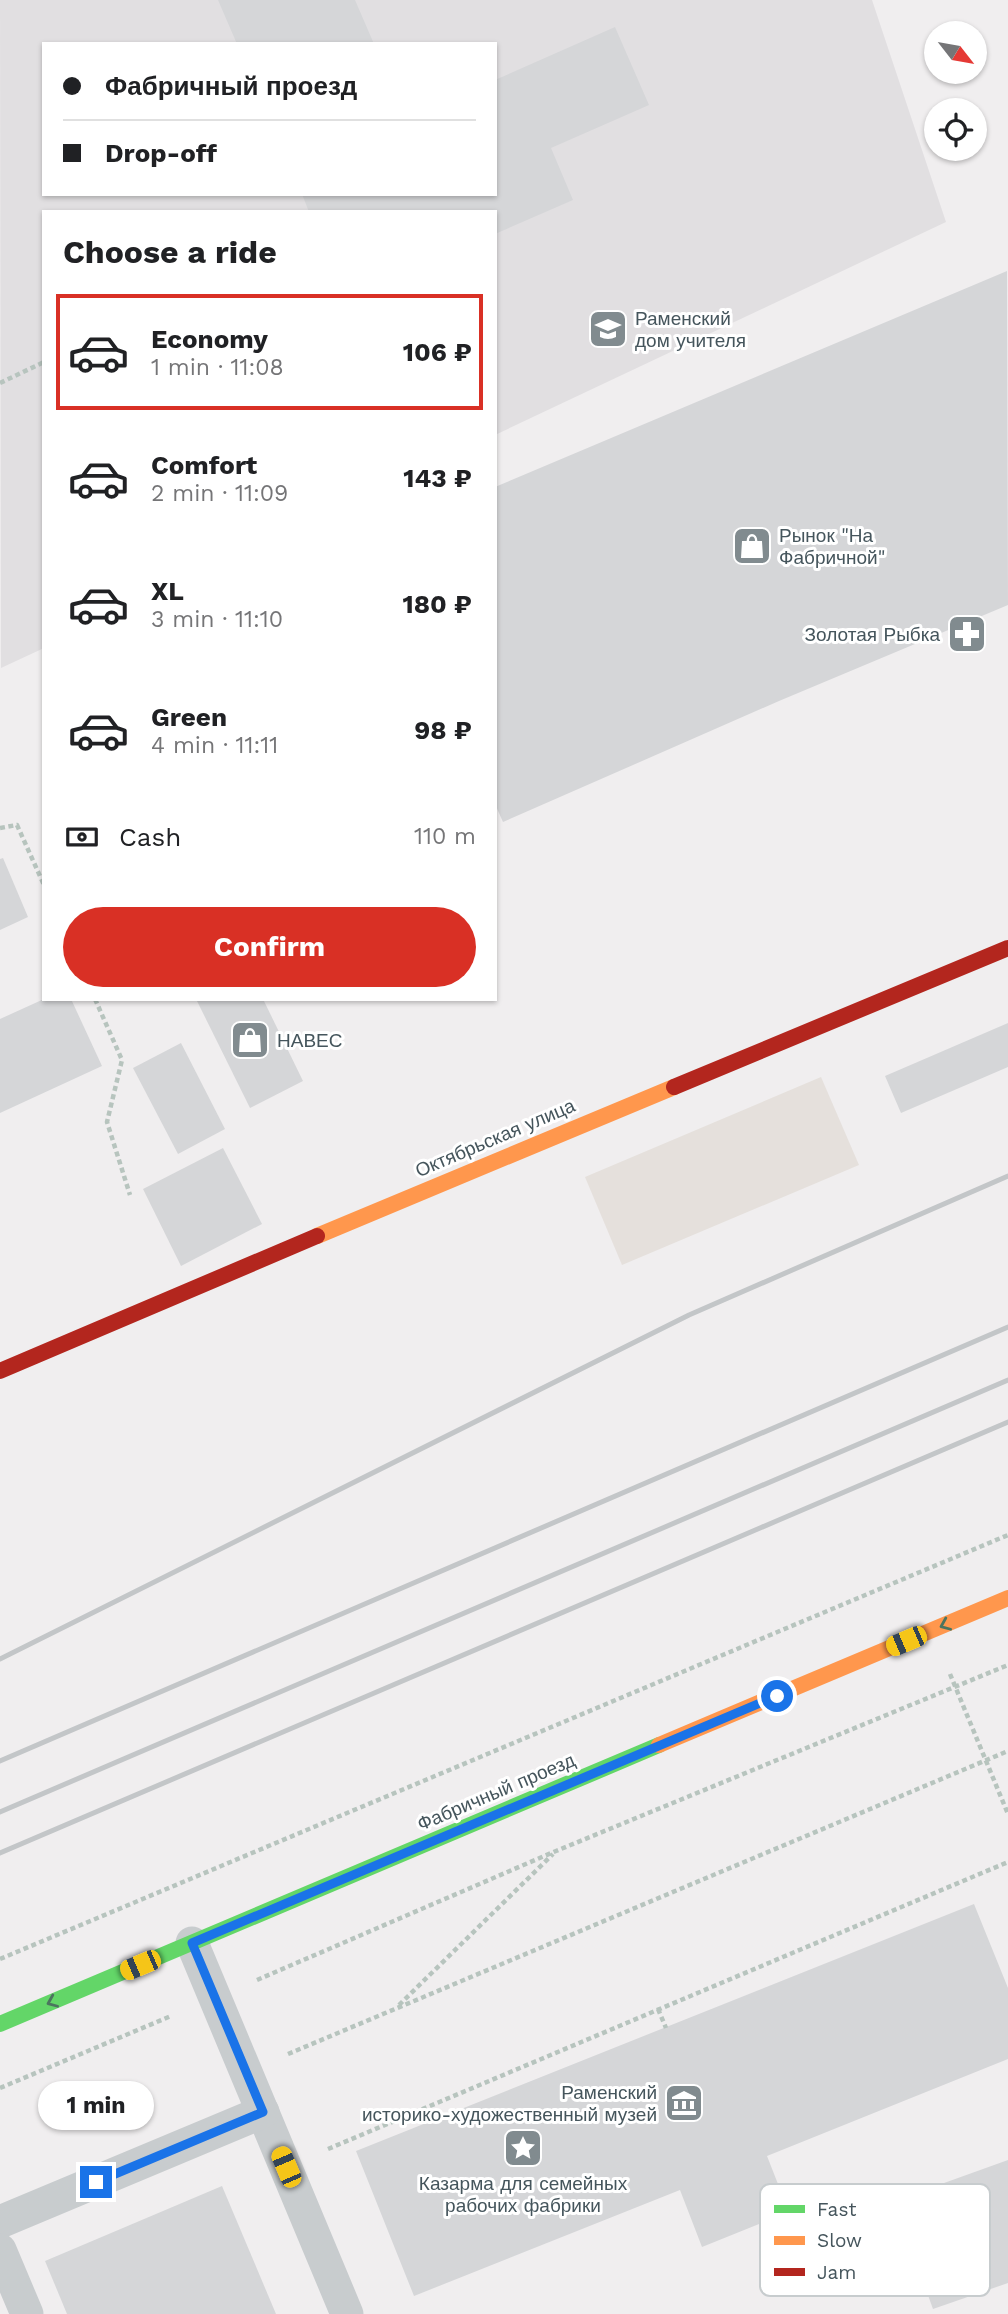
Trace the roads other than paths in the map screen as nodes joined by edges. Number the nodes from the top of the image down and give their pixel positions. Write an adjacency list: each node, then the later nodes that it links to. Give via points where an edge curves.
1 (1008, 948): 2 (main road, Октябрьская улица)
2 (0, 1371)
3 (1008, 1598): 4 (main road, Фабричный проезд, one-way to 4)
4 (192, 1943): 5 (main road, Фабричный проезд, one-way to 5); 6 (lane)
5 (0, 2024)
6 (263, 2112): 7 (lane); 10 (lane)
7 (0, 2222)
8 (0, 2250): 9 (lane)
9 (27, 2314)
10 (347, 2314)

